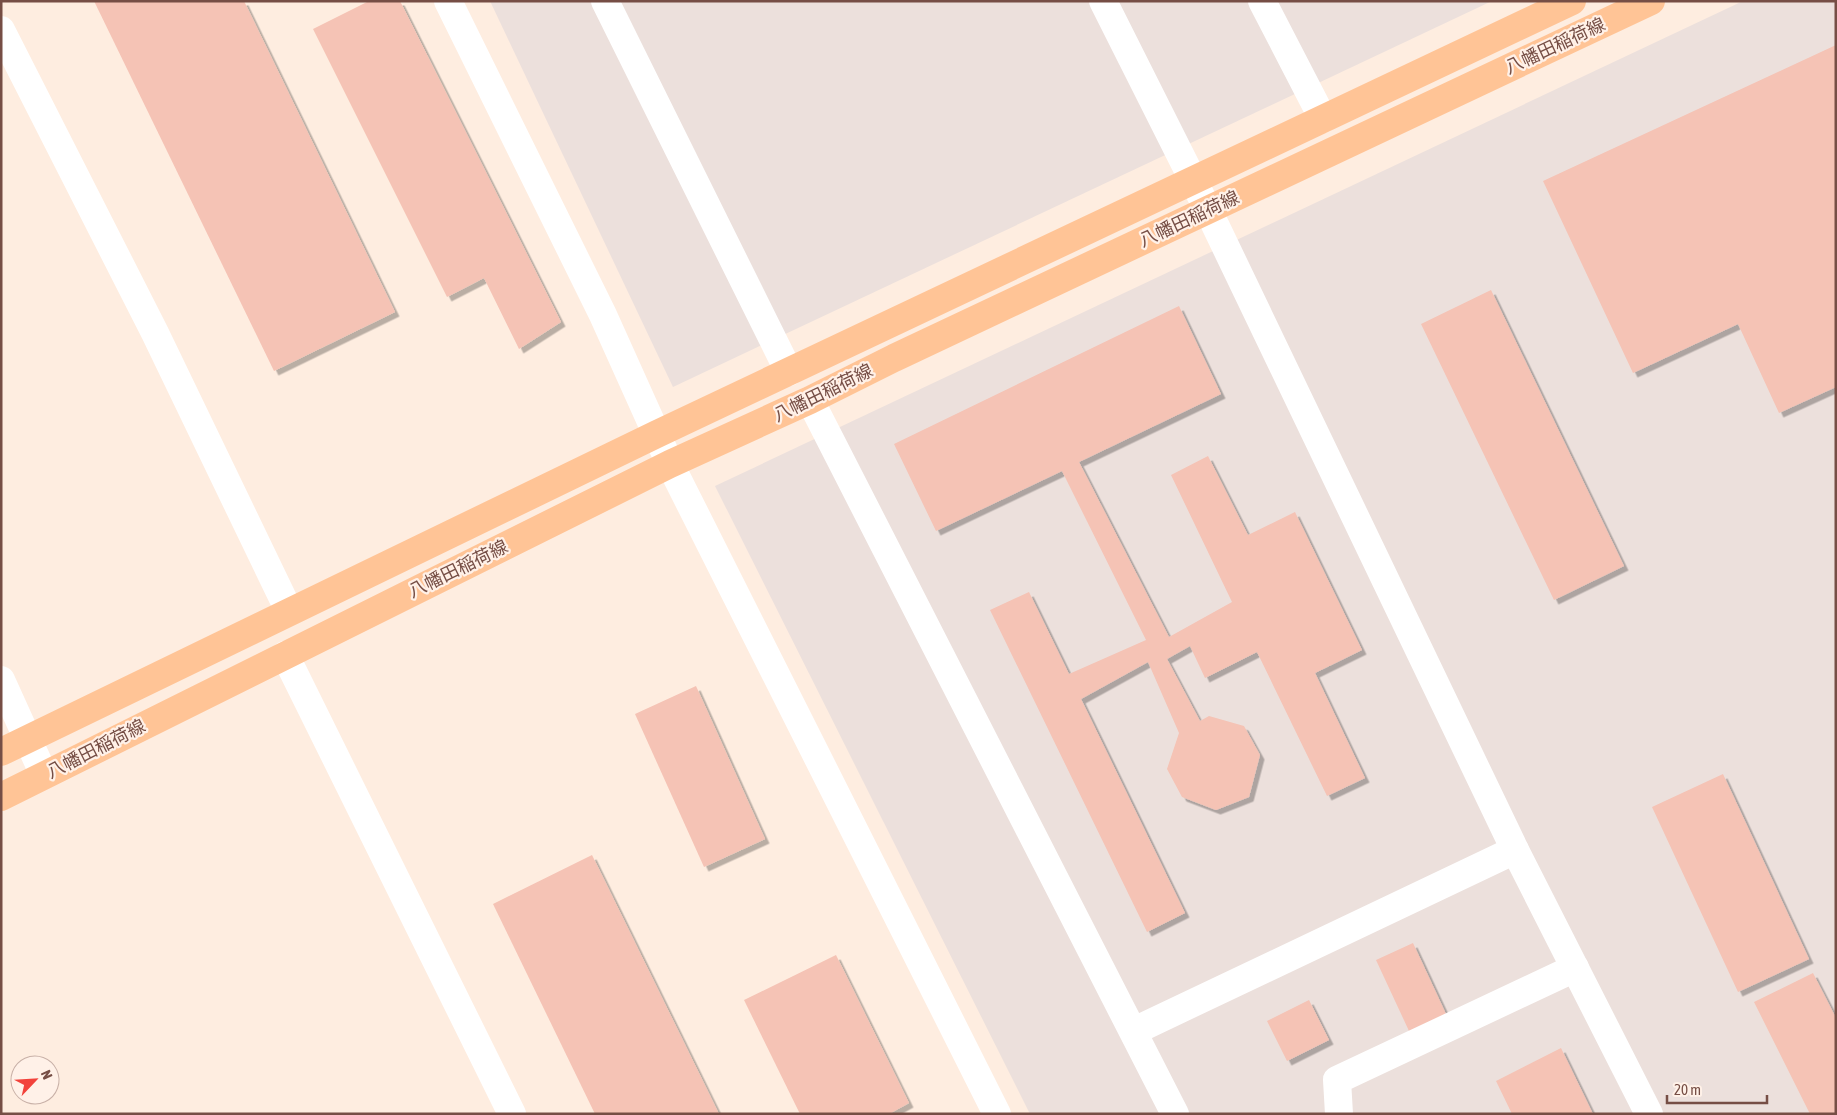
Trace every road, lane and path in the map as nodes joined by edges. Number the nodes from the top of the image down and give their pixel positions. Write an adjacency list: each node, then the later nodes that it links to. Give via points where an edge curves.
1 (448, 1): 13 (street, via 603,315)
2 (605, 1): 11 (street)
3 (1103, 1): 9 (street)
4 (1262, 1): 8 (street)
5 (1572, 1): 8 (main road, 八幡田稲荷線)
6 (1651, 1): 10 (main road, 八幡田稲荷線)
7 (1, 30): 15 (street, via 155,333)
8 (1323, 119): 9 (main road, 八幡田稲荷線)
9 (1193, 180): 10 (street); 11 (main road, 八幡田稲荷線)
10 (1208, 210): 12 (main road, 八幡田稲荷線); 22 (street)
11 (789, 372): 13 (main road, 八幡田稲荷線)
12 (810, 400): 14 (main road, 八幡田稲荷線); 24 (street)
13 (657, 434): 14 (street); 15 (main road, 八幡田稲荷線)
14 (670, 464): 16 (main road, 八幡田稲荷線); 26 (street)
15 (289, 611): 18 (main road, 八幡田稲荷線)
16 (285, 655): 20 (main road, 八幡田稲荷線); 25 (street)
17 (1, 680): 18 (street)
18 (29, 738): 19 (main road, 八幡田稲荷線); 20 (street)
19 (1, 752)
20 (44, 775): 21 (main road, 八幡田稲荷線)
21 (1, 797)
22 (1515, 850): 23 (street); 24 (street)
23 (1575, 968): 28 (street, via 1337,1080); 29 (street)
24 (1134, 1031): 27 (street)
25 (512, 1114)
26 (997, 1114)
27 (1175, 1114)
28 (1339, 1114)
29 (1649, 1114)

